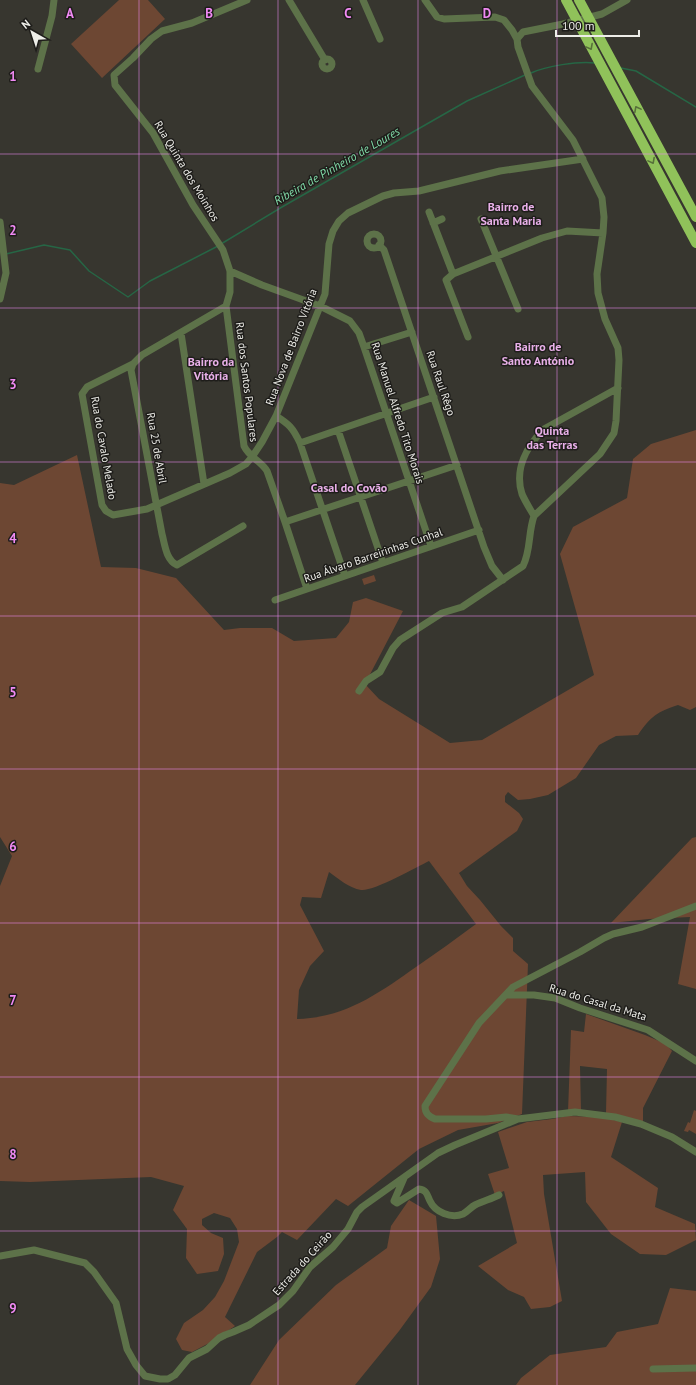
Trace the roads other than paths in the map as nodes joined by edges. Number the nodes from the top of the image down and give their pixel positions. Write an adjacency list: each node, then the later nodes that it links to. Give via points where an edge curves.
1 (54, 0): 13 (street)
2 (247, 0): 9 (street, Rua Quinta dos Moinhos)
3 (289, 0): 12 (street)
4 (363, 0): 11 (street)
5 (425, 0): 10 (street, via 437,17 444,19 495,17 504,20)
6 (566, 0): 22 (highway, one-way to 22)
7 (579, 0): 16 (highway, one-way to 7)
8 (627, 0): 10 (street, via 602,14 523,32)
9 (238, 1): 25 (street, Rua Quinta dos Moinhos, via 199,21 162,31 114,75 113,79 153,133 223,250)
10 (517, 38): 14 (street, via 530,81 573,140)
11 (380, 39)
12 (325, 60)
13 (38, 69)
14 (583, 159): 21 (street, via 602,198); 29 (street, Rua Nova de Bairro Vitória, via 500,171 419,191 383,196 348,212 339,220 329,244 325,294)
15 (429, 212): 20 (street)
16 (696, 217)
17 (442, 219): 20 (street)
18 (481, 219): 24 (street)
19 (0, 222): 27 (street, via 6,274)
20 (433, 223): 26 (street)
21 (603, 233): 24 (street, via 567,231 542,238); 36 (street, via 597,274 598,293 605,319 618,348)
22 (696, 243)
23 (379, 245): 32 (street, Rua Raul Rêgo, via 384,250)
24 (496, 257): 26 (street); 30 (street)
25 (230, 271): 28 (street, Rua dos Santos Populares, via 230,292); 29 (street, Rua Manuel Alfredo Tito Morais)
26 (453, 274): 33 (street, via 446,280)
27 (0, 299)
28 (226, 306): 31 (street); 42 (street, Rua dos Santos Populares, via 244,446)
29 (320, 306): 34 (street, Rua Manuel Alfredo Tito Morais, via 350,321 359,333); 39 (street, Rua Nova de Bairro Vitória)
30 (518, 309)
31 (181, 332): 35 (street, via 142,355); 45 (street)
32 (412, 332): 34 (street); 37 (street, Rua Raul Rêgo)
33 (468, 337)
34 (364, 347): 38 (street, Rua Manuel Alfredo Tito Morais)
35 (133, 364): 47 (street, Rua 25 de Abril); 47 (street, Rua do Cavalo Melado, via 87,387 82,398 104,508 113,515 147,509)
36 (618, 388): 49 (street, via 614,433 609,442 586,469); 49 (street, via 544,429 528,447 521,466 520,482 522,494)
37 (434, 397): 38 (street); 43 (street, Rua Raul Rêgo)
38 (387, 413): 40 (street); 44 (street, Rua Manuel Alfredo Tito Morais)
39 (276, 416): 41 (street, via 288,423); 42 (street, Rua Nova de Bairro Vitória)
40 (338, 430): 41 (street); 46 (street)
41 (300, 442): 48 (street)
42 (252, 457): 45 (street, Rua Nova de Bairro Vitória, via 234,471); 50 (street, via 267,471)
43 (457, 465): 44 (street); 52 (street, Rua Raul Rêgo)
44 (409, 481): 46 (street); 53 (street, Rua Manuel Alfredo Tito Morais)
45 (204, 484): 47 (street, Rua Nova de Bairro Vitória)
46 (361, 497): 48 (street); 54 (street)
47 (156, 504): 51 (street, Rua 25 de Abril, via 168,555 177,565)
48 (322, 510): 50 (street); 55 (street)
49 (534, 516): 56 (street, via 525,563)
50 (285, 522): 57 (street)
51 (244, 526)
52 (479, 530): 53 (street, Rua Álvaro Barreirinhas Cunhal); 56 (street, Rua Raul Rêgo, via 492,566)
53 (431, 546): 54 (street, Rua Álvaro Barreirinhas Cunhal)
54 (383, 563): 55 (street, Rua Álvaro Barreirinhas Cunhal)
55 (345, 576): 57 (street, Rua Álvaro Barreirinhas Cunhal)
56 (503, 580): 59 (street, via 462,607 442,613 400,640 380,672 366,681)
57 (307, 589): 58 (street, Rua Álvaro Barreirinhas Cunhal)
58 (275, 600)
59 (359, 691)
60 (696, 906): 61 (street, via 604,938 513,987)
61 (507, 995): 62 (street, Rua do Casal da Mata, via 555,998 648,1030); 63 (street, via 479,1023 425,1106 425,1112 435,1119)
62 (696, 1060)
63 (518, 1119): 64 (street, via 575,1112 615,1117 641,1124 672,1137); 65 (street, via 438,1153)
64 (696, 1152)
65 (405, 1176): 66 (street, via 394,1201 397,1204 423,1189 433,1206 452,1216 464,1213); 70 (street, Estrada do Ceirão, via 357,1212 348,1229 333,1247 310,1268 279,1305 249,1325 225,1334 207,1349 189,1358 175,1375 168,1379 160,1380)
66 (498, 1195)
67 (0, 1256): 70 (street, via 34,1250 85,1263 116,1303 127,1349)
68 (696, 1368): 69 (street)
69 (653, 1369)
70 (145, 1376): 71 (street)
71 (154, 1385)

